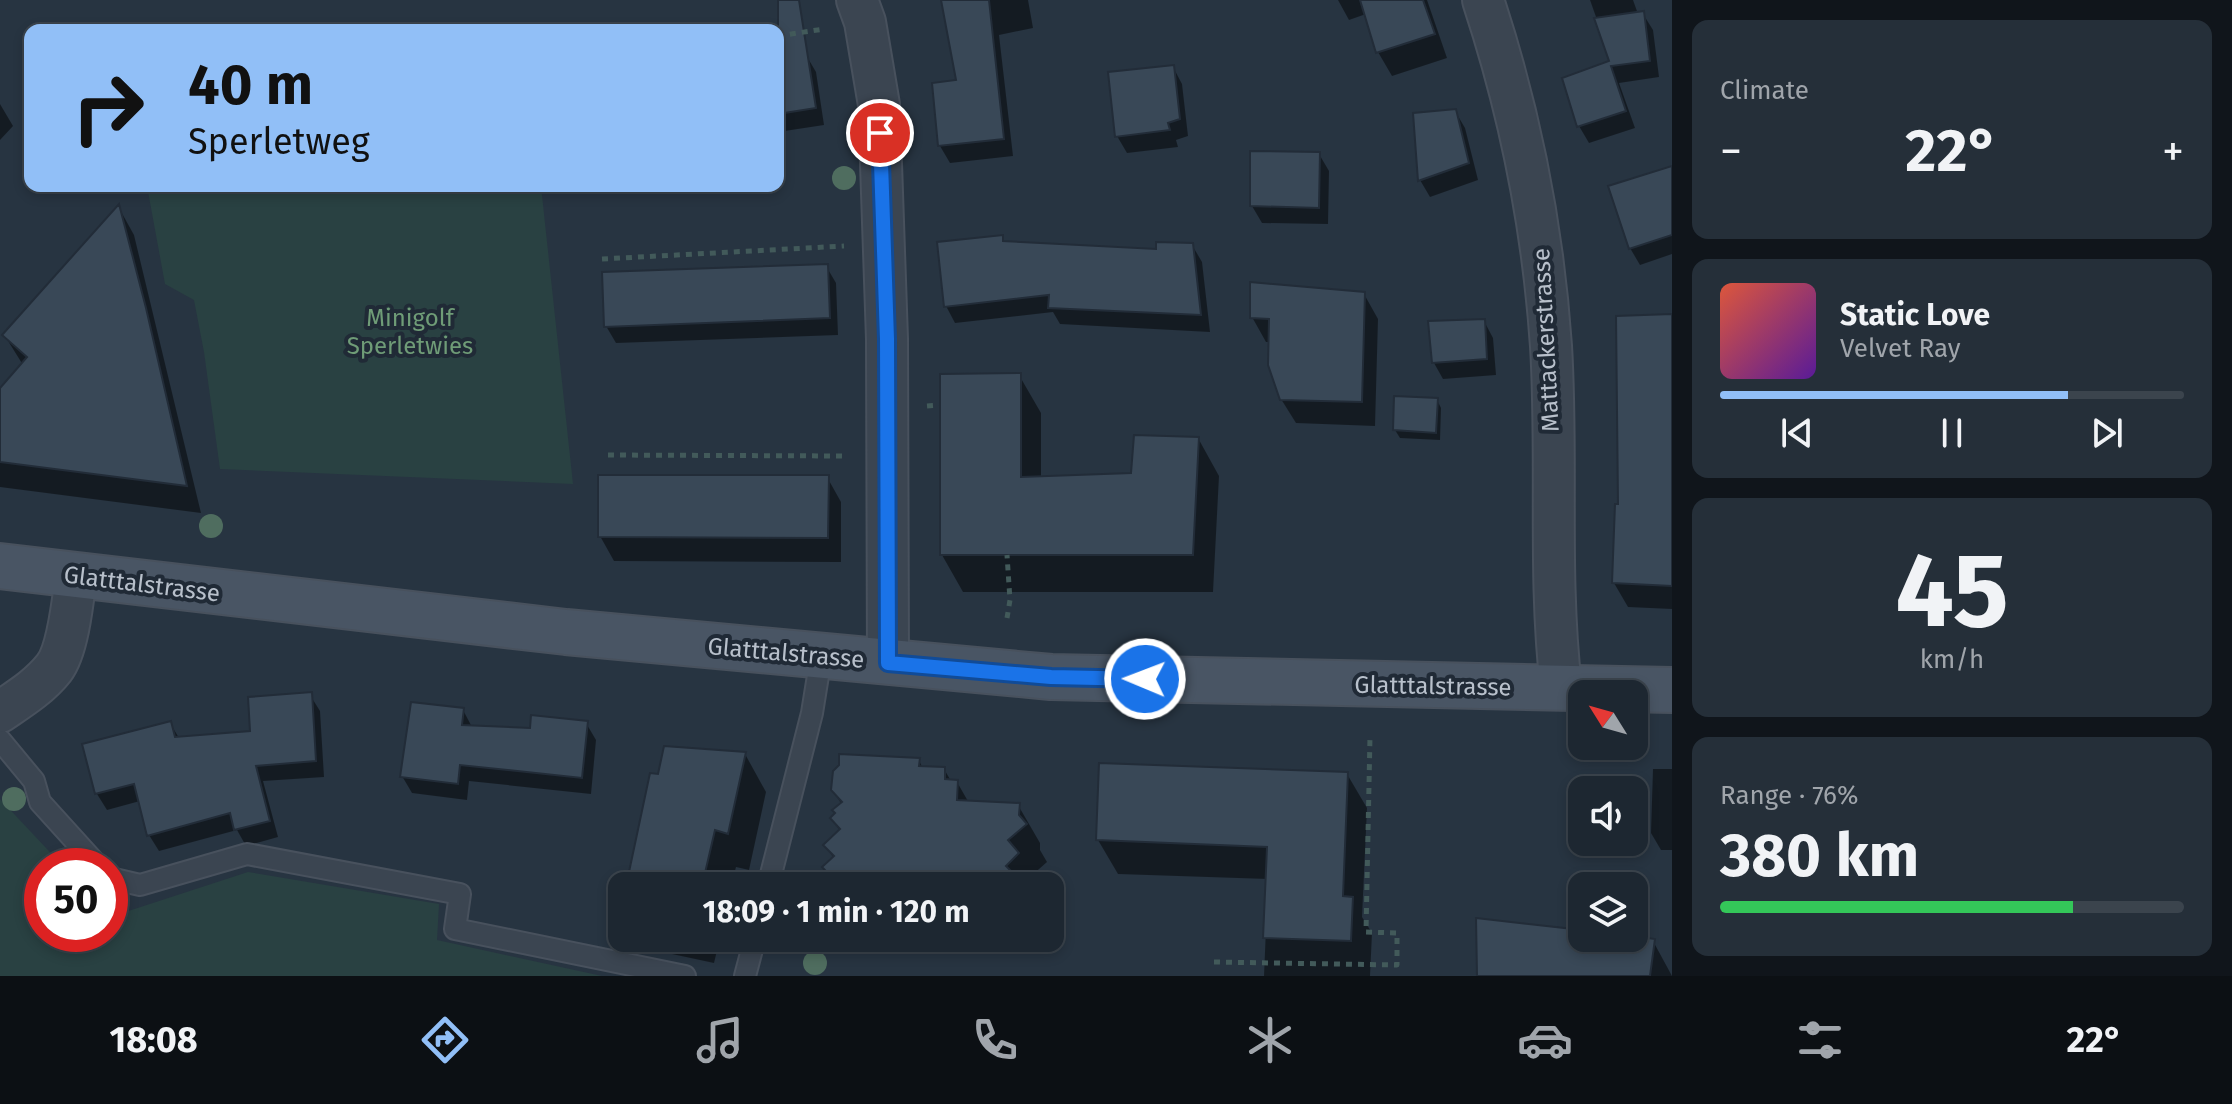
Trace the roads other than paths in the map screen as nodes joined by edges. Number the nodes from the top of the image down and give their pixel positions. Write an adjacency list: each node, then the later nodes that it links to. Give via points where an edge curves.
1 (857, 0): 6 (street, via 879,105)
2 (1483, 0): 7 (street, Mattackerstrasse, via 1521,136 1544,267 1551,349 1554,630)
3 (0, 566): 4 (main road, Glatttalstrasse)
4 (76, 576): 5 (main road, Glatttalstrasse); 9 (street, via 56,666)
5 (821, 657): 6 (main road, Glatttalstrasse); 12 (lane)
6 (888, 663): 7 (main road, Glatttalstrasse, via 1051,677)
7 (1561, 687): 8 (main road, Glatttalstrasse)
8 (1672, 690)
9 (0, 712)
10 (0, 740): 11 (lane, via 34,781 40,802)
11 (82, 848)
12 (772, 872)
13 (128, 882): 15 (lane, via 140,885 247,854 460,894 455,929)
14 (751, 952): 16 (lane)
15 (685, 976)
16 (745, 976)

